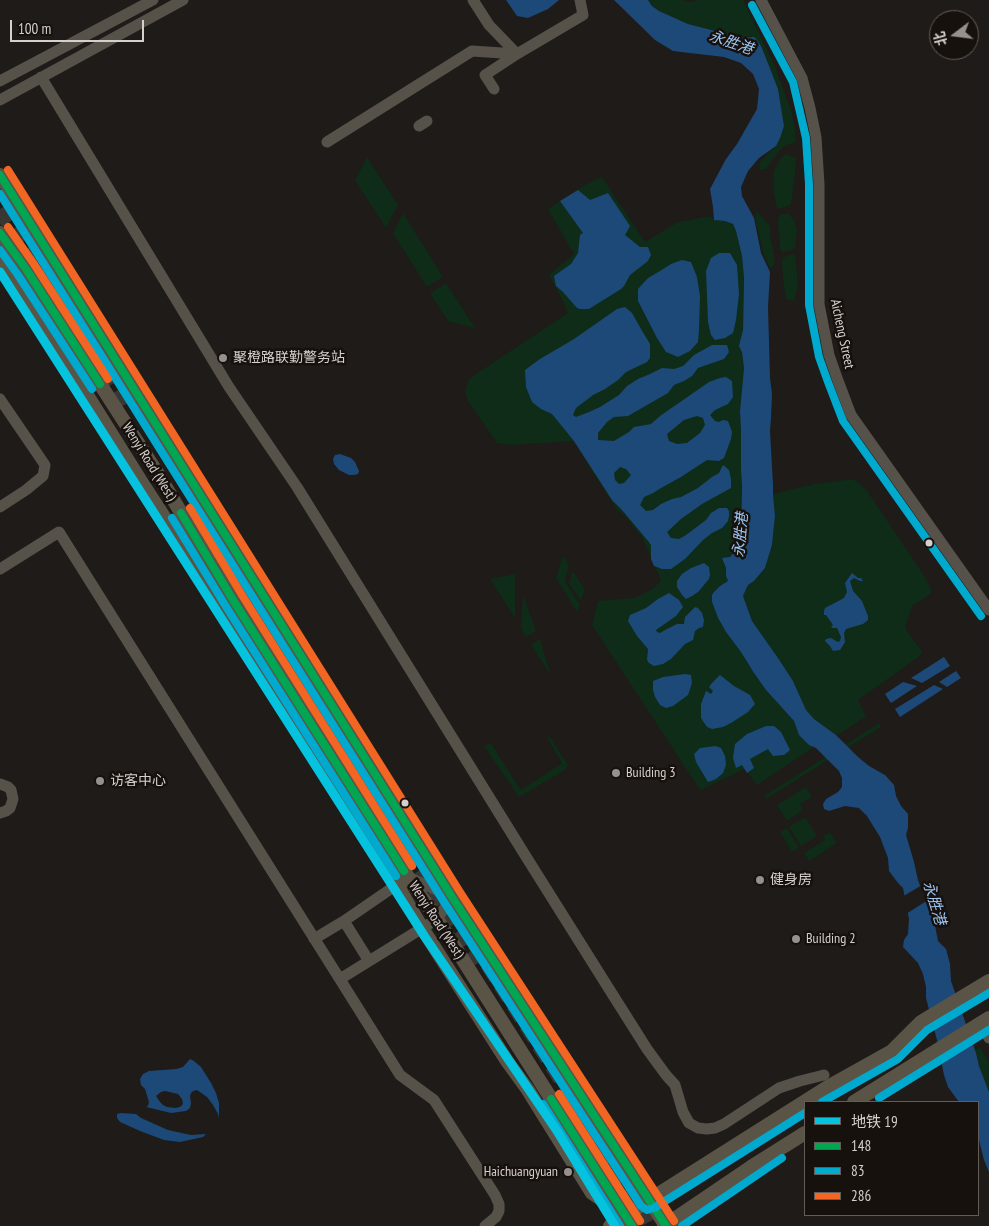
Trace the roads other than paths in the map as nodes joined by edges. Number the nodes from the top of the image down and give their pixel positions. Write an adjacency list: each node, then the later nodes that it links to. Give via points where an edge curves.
1 (153, 0): 8 (street)
2 (182, 0): 7 (street)
3 (473, 0): 6 (street, via 489,25)
4 (580, 0): 6 (street, via 583,15)
5 (761, 0): 22 (street, Aicheng Street, via 802,78 814,127 819,184 819,304 837,378 852,415)
6 (518, 54): 9 (street, via 485,75); 11 (street, via 472,51)
7 (42, 77): 10 (street); 37 (street, via 228,387 297,487 585,952 647,1049 675,1086 689,1123 698,1128 715,1128 779,1088)
8 (0, 81)
9 (494, 89)
10 (0, 100)
11 (327, 142)
12 (0, 175): 15 (main road, Wenyi Road (West))
13 (0, 192): 15 (main road, via 27,232)
14 (0, 233): 19 (main road, Wenyi Road (West), via 153,466)
15 (53, 260): 26 (main road, Wenyi Road (West))
16 (0, 262): 21 (main road, via 15,280)
17 (0, 399): 18 (street, via 45,465 43,476)
18 (0, 507)
19 (202, 550): 21 (main road); 25 (main road, Wenyi Road (West))
20 (0, 569): 30 (street, via 58,532)
21 (216, 597): 25 (main road)
22 (989, 610)
23 (0, 784): 24 (street, via 11,790 13,799 10,808)
24 (0, 813)
25 (403, 881): 26 (street); 27 (main road, Wenyi Road (West)); 28 (street); 29 (main road)
26 (452, 897): 27 (street); 43 (main road, Wenyi Road (West))
27 (437, 919): 29 (street); 36 (main road, Wenyi Road (West))
28 (344, 921): 30 (street); 31 (street)
29 (422, 928): 31 (street); 38 (main road)
30 (314, 939): 32 (street)
31 (369, 961): 32 (street)
32 (340, 979): 45 (street, via 400,1075 434,1100 495,1195 499,1211)
33 (989, 981): 39 (main road, via 921,1022 892,1051)
34 (981, 1023): 35 (street); 40 (main road)
35 (989, 1038)
36 (517, 1045): 38 (main road); 44 (main road, Wenyi Road (West))
37 (824, 1074)
38 (528, 1090): 44 (main road, via 592,1193)
39 (806, 1101)
40 (856, 1101)
41 (804, 1102): 43 (main road)
42 (804, 1133): 47 (main road)
43 (649, 1200): 44 (main road); 47 (main road, Wenyi Road (West))
44 (629, 1221): 46 (main road)
45 (485, 1226)
46 (610, 1226)
47 (665, 1226)

